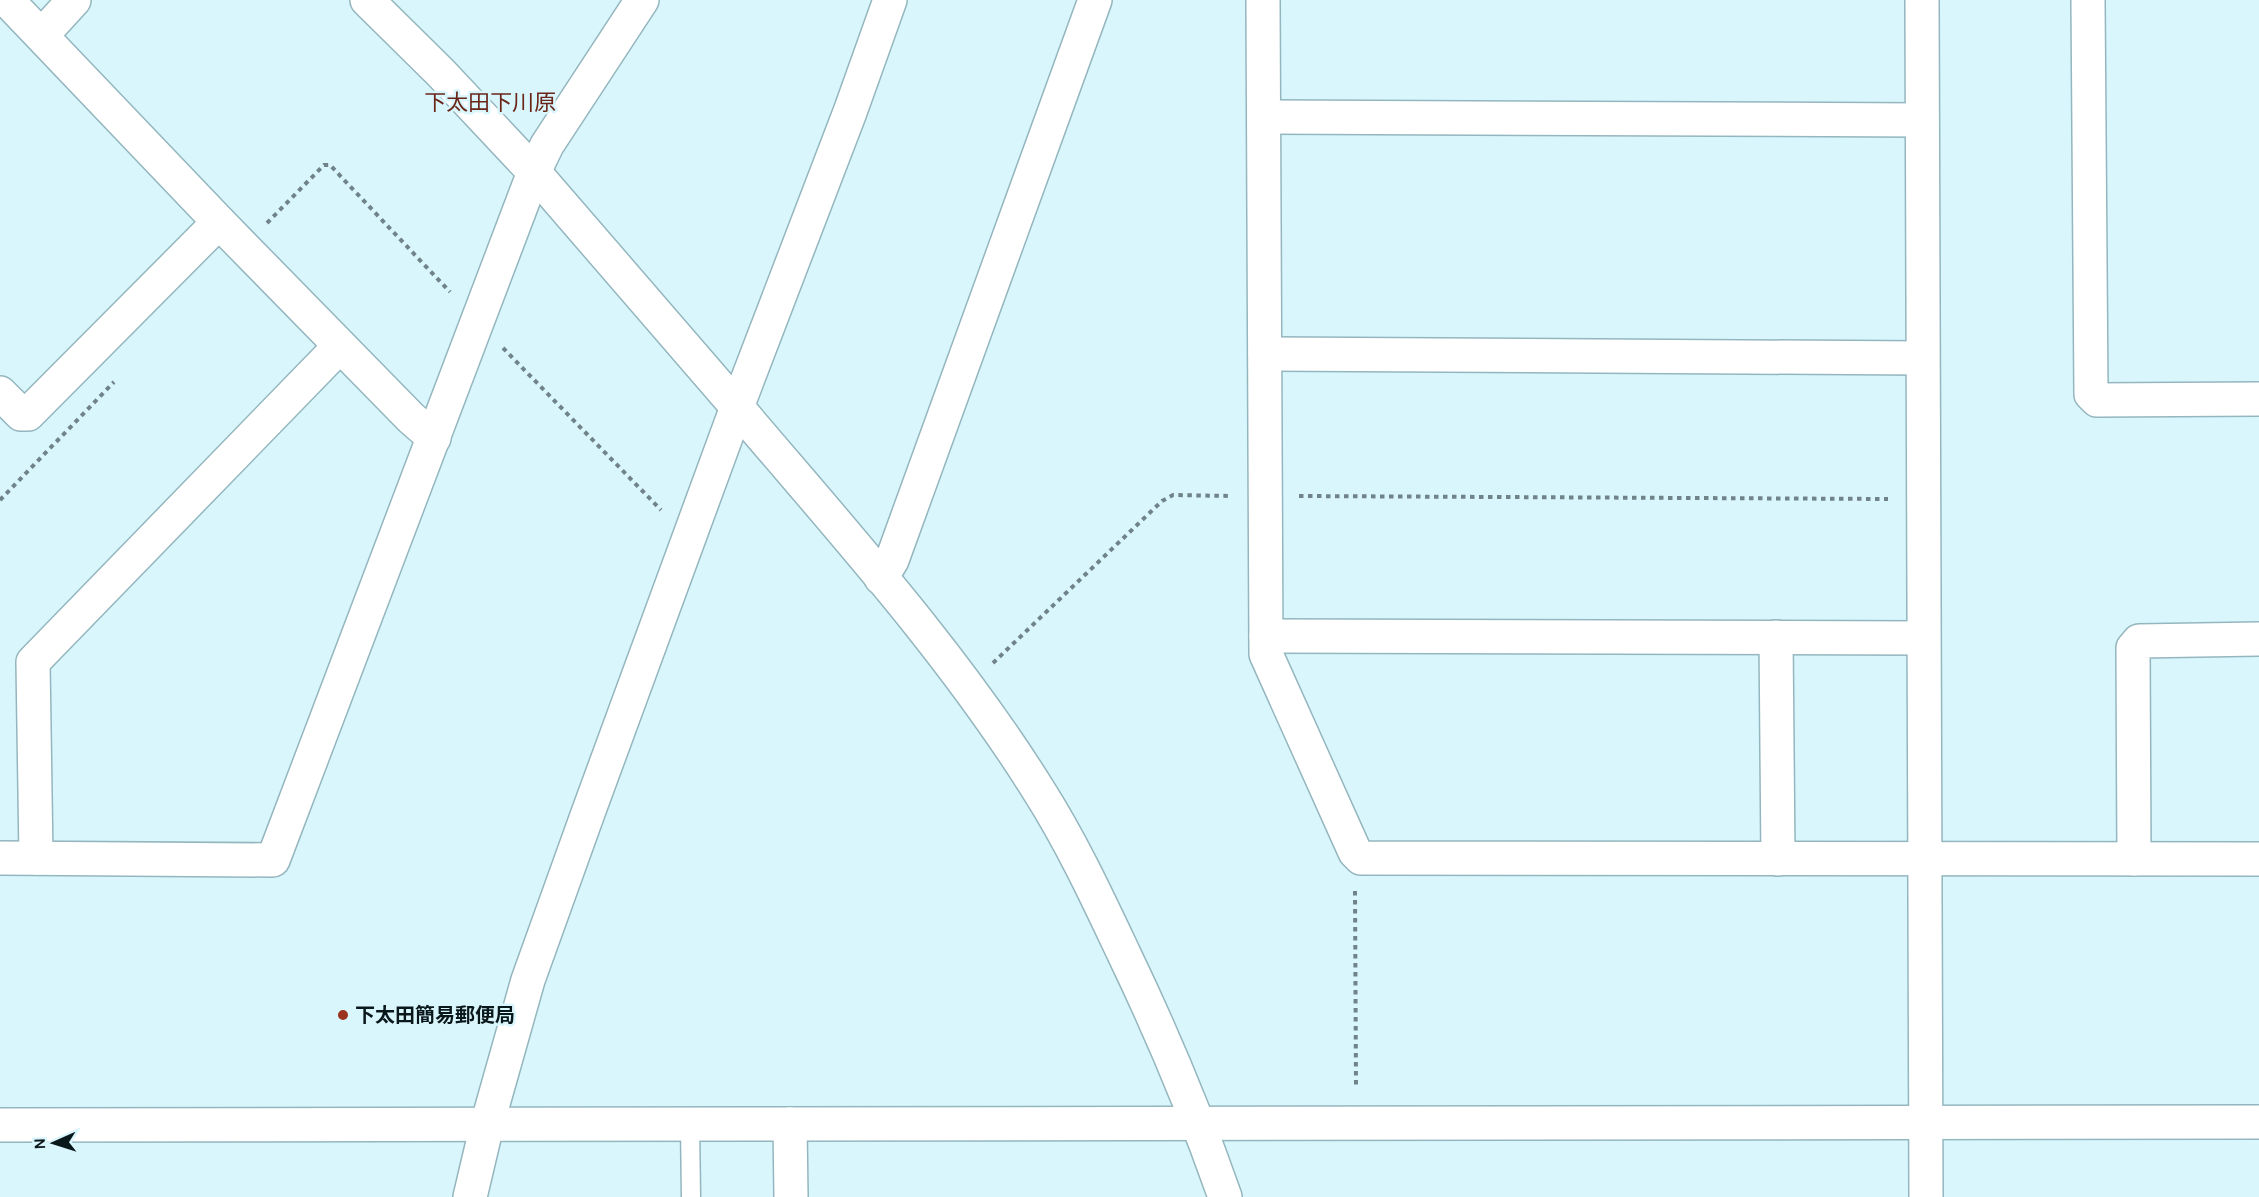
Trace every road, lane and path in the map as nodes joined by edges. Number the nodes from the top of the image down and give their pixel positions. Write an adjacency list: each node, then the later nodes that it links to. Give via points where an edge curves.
1 (7, 0): 10 (street)
2 (74, 0): 10 (street)
3 (367, 0): 13 (street)
4 (642, 0): 13 (street)
5 (890, 0): 22 (street)
6 (1095, 0): 27 (street, via 892,560)
7 (1263, 0): 11 (street)
8 (1922, 0): 12 (street)
9 (2088, 0): 21 (street, via 2091,394 2097,400)
10 (42, 35): 14 (street)
11 (1264, 117): 12 (street); 18 (street)
12 (1922, 120): 19 (street)
13 (534, 172): 16 (street); 22 (street)
14 (219, 222): 15 (street); 20 (street, via 28,414 21,414)
15 (243, 247): 16 (path, via 324,165 330,165); 17 (street)
16 (477, 320): 23 (street); 26 (path)
17 (340, 346): 23 (street); 35 (street, via 33,662)
18 (1265, 354): 19 (street); 24 (street)
19 (1922, 358): 25 (street)
20 (0, 393)
21 (2259, 399)
22 (737, 407): 27 (street); 46 (street, via 528,980)
23 (434, 438): 35 (street, via 273,860)
24 (1266, 496): 25 (path); 28 (street); 32 (path, via 1173,495 1162,501)
25 (1922, 499): 30 (street)
26 (662, 512)
27 (881, 578): 42 (street, via 936,644 1040,792 1094,890)
28 (1266, 636): 29 (street); 33 (street, via 1266,654)
29 (1776, 638): 30 (street); 36 (street)
30 (1923, 638): 39 (street)
31 (2259, 639): 37 (street, via 2139,641 2133,648)
32 (988, 667)
33 (1358, 855): 36 (street); 40 (path)
34 (0, 858): 35 (street)
35 (36, 858)
36 (1778, 859): 39 (street)
37 (2134, 859): 38 (street); 39 (street)
38 (2259, 859)
39 (1924, 860): 43 (street)
40 (1356, 1093)
41 (2259, 1122): 43 (street)
42 (1199, 1123): 43 (street); 44 (street); 51 (street)
43 (1926, 1123): 52 (street)
44 (790, 1124): 47 (street); 50 (street)
45 (0, 1125): 46 (street)
46 (487, 1125): 47 (street); 48 (street)
47 (690, 1125): 49 (lane)
48 (470, 1197)
49 (692, 1197)
50 (791, 1197)
51 (1225, 1197)
52 (1926, 1197)

